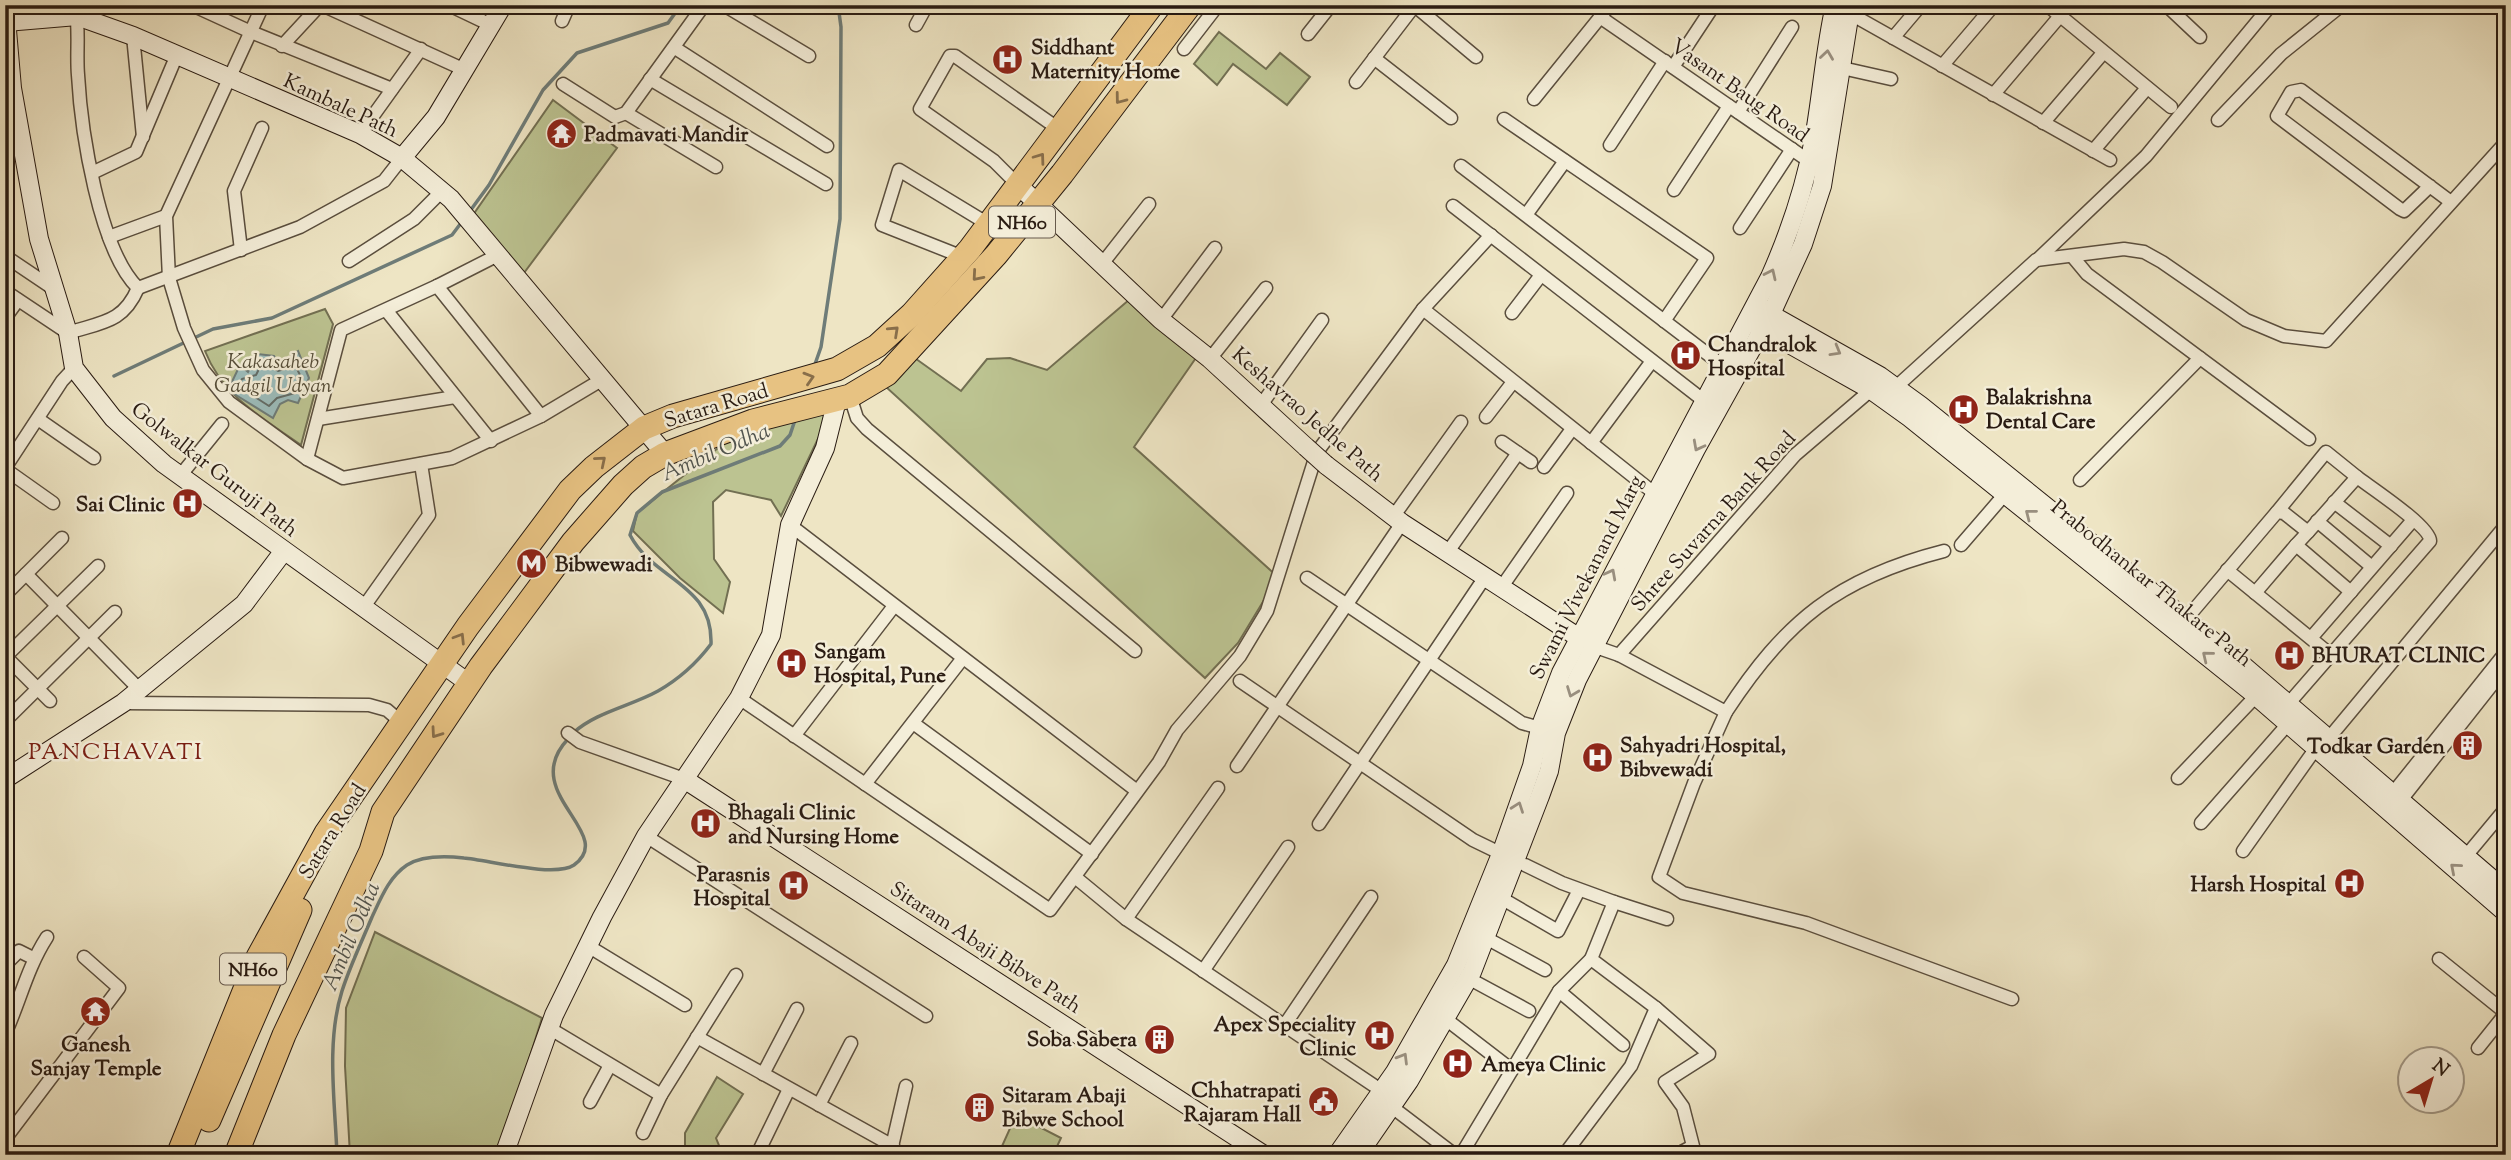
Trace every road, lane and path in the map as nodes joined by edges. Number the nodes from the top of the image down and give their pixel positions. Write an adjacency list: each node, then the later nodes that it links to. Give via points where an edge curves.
1 (192, 5): 32 (street)
2 (263, 5): 32 (street)
3 (321, 5): 37 (street); 39 (street)
4 (449, 5): 30 (street)
5 (503, 5): 30 (street)
6 (569, 5): 28 (street)
7 (704, 5): 38 (street)
8 (724, 5): 42 (street)
9 (927, 5): 29 (street)
10 (1152, 5): 68 (highway, Satara Road / NH60)
11 (1190, 5): 92 (highway, Satara Road / NH60, one-way to 92)
12 (1218, 5): 40 (street)
13 (1331, 5): 33 (street)
14 (1415, 5): 44 (street); 45 (street)
15 (1610, 5): 27 (street)
16 (1714, 5): 46 (street)
17 (1921, 5): 36 (street)
18 (1994, 5): 47 (street)
19 (2047, 5): 26 (street)
20 (2166, 5): 35 (street)
21 (2271, 5): 107 (street, via 2146,156)
22 (2337, 6): 65 (street, via 2281,54)
23 (1845, 8): 36 (street); 48 (street, Swami Vivekanand Marg); 80 (street, Swami Vivekanand Marg, one-way to 23)
24 (76, 11): 25 (street, Kambale Path); 34 (street, Kambale Path); 83 (street, via 78,75)
25 (6, 15): 55 (street, Golwalkar Guruji Path)
26 (2060, 16): 41 (street); 58 (street)
27 (1600, 17): 46 (street, Vasant Baug Road); 59 (street)
28 (562, 21)
29 (916, 25)
30 (493, 26): 49 (street)
31 (1792, 27): 61 (street)
32 (251, 32): 37 (street); 52 (street)
33 (1308, 34)
34 (133, 36): 43 (street, Kambale Path); 71 (street)
35 (2200, 37)
36 (1893, 38): 47 (street)
37 (282, 46): 57 (street)
38 (675, 48): 50 (street); 74 (street)
39 (421, 49): 49 (street); 57 (street)
40 (1184, 49)
41 (2103, 53): 56 (street); 66 (street)
42 (809, 56)
43 (176, 57): 52 (street, Kambale Path); 71 (street)
44 (1476, 57)
45 (1374, 58): 53 (street); 63 (street)
46 (1669, 64): 61 (street, Vasant Baug Road); 73 (street)
47 (1942, 66): 58 (street)
48 (1842, 68): 51 (street); 80 (street, Swami Vivekanand Marg)
49 (465, 70): 77 (street, via 436,117)
50 (650, 79): 62 (street); 85 (street)
51 (1891, 79)
52 (229, 80): 70 (street, Kambale Path); 96 (street)
53 (1356, 82)
54 (563, 84): 62 (street, via 615,117)
55 (9, 85): 69 (street, Golwalkar Guruji Path)
56 (2147, 88): 60 (street); 76 (street)
57 (391, 89): 70 (street)
58 (1993, 95): 66 (street)
59 (1534, 99)
60 (2171, 107)
61 (1734, 109): 75 (street, Vasant Baug Road); 89 (street)
62 (626, 113): 82 (street)
63 (1451, 118)
64 (1504, 119): 79 (street)
65 (2218, 120)
66 (2043, 123): 76 (street)
67 (262, 128): 102 (street, via 233,191)
68 (1060, 130): 86 (highway, Satara Road / NH60, one-way to 68); 86 (street, via 955,56 950,57 920,108 995,161)
69 (13, 131): 115 (street, Golwalkar Guruji Path)
70 (360, 134): 77 (street, Kambale Path)
71 (143, 140): 83 (street, via 136,152)
72 (2506, 142): 91 (street)
73 (1610, 145)
74 (827, 146)
75 (1791, 149): 80 (street, Vasant Baug Road); 98 (street)
76 (2093, 151): 78 (street)
77 (402, 158): 90 (street, Kambale Path); 102 (street, via 384,181 300,227)
78 (2110, 160)
79 (1565, 161): 95 (street); 125 (street, via 1707,258)
80 (1818, 162): 84 (street, Swami Vivekanand Marg); 88 (street, Swami Vivekanand Marg)
81 (1461, 166): 95 (street)
82 (716, 167)
83 (92, 173): 100 (street)
84 (1804, 182): 88 (street); 121 (street, Swami Vivekanand Marg, one-way to 84)
85 (826, 184)
86 (1018, 186): 92 (street, Keshavrao Jedhe Path); 97 (highway, Satara Road / NH60)
87 (2430, 186): 87 (street, via 2301,90 2291,92 2281,106 2277,116 2400,209 2412,205); 91 (street)
88 (1822, 187): 121 (street, Swami Vivekanand Marg, via 1803,244)
89 (1674, 190)
90 (442, 191): 103 (street, Kambale Path); 108 (street, via 414,219)
91 (2451, 202): 105 (street, via 2326,341 2284,336 2246,320 2144,252 2124,249)
92 (1038, 204): 109 (street, Keshavrao Jedhe Path); 137 (highway, Satara Road / NH60, one-way to 137, via 904,358 871,386)
93 (1149, 204): 109 (street)
94 (1453, 206): 99 (street)
95 (1526, 215): 125 (street)
96 (166, 216): 100 (street); 111 (street)
97 (988, 225): 106 (highway, Satara Road / NH60); 106 (street, via 899,170 882,225)
98 (1740, 228)
99 (1491, 235): 110 (street); 118 (street)
100 (109, 237): 113 (street, via 125,275)
101 (1215, 248): 123 (street)
102 (241, 250): 111 (street)
103 (498, 255): 112 (street); 132 (street, Kambale Path)
104 (5, 256): 115 (street)
105 (2072, 256): 107 (street); 127 (street, via 2087,274)
106 (963, 257): 146 (highway, Satara Road / NH60, one-way to 106, via 837,369 877,346)
107 (2036, 260): 134 (street)
108 (349, 261)
109 (1102, 264): 123 (street, Keshavrao Jedhe Path)
110 (1541, 275): 120 (street); 129 (street)
111 (169, 278): 113 (street); 155 (street, via 203,370 229,402)
112 (437, 286): 119 (street); 140 (street)
113 (138, 288): 126 (street, via 120,317)
114 (1266, 288): 128 (street)
115 (54, 289): 126 (street, Golwalkar Guruji Path)
116 (5, 291): 117 (street)
117 (18, 300): 122 (street); 126 (street)
118 (1423, 309): 133 (street); 235 (street, via 1317,452 1267,611 1240,656 1177,730)
119 (386, 310): 136 (street); 143 (street, via 341,330)
120 (1512, 313)
121 (1759, 317): 130 (street, Swami Vivekanand Marg); 134 (street, Prabodhankar Thakare Path, one-way to 134); 135 (street, Prabodhankar Thakare Path); 198 (street, Swami Vivekanand Marg, one-way to 198)
122 (5, 318)
123 (1161, 320): 128 (street, Keshavrao Jedhe Path)
124 (1322, 320): 139 (street)
125 (1664, 321): 130 (street)
126 (68, 333): 131 (street, Golwalkar Guruji Path)
127 (2200, 358): 148 (street); 160 (street)
128 (1210, 359): 139 (street, Keshavrao Jedhe Path)
129 (1652, 361): 138 (street); 151 (street)
130 (1722, 365): 138 (street, Swami Vivekanand Marg)
131 (74, 368): 142 (street); 158 (street, Golwalkar Guruji Path, via 121,426)
132 (603, 379): 140 (street); 146 (street, Kambale Path)
133 (1513, 382): 141 (street); 147 (street)
134 (1896, 387): 195 (street, Prabodhankar Thakare Path)
135 (1871, 390): 163 (street, Prabodhankar Thakare Path); 201 (street, Shree Suvarna Bank Road, via 1795,455)
136 (455, 397): 143 (street); 149 (street)
137 (837, 400): 153 (highway, Satara Road / NH60, via 779,413); 170 (street, via 825,448); 199 (street)
138 (1703, 400): 162 (street, Swami Vivekanand Marg)
139 (1261, 405): 167 (street, Keshavrao Jedhe Path, bridge, via 1326,465)
140 (541, 416): 149 (street)
141 (1486, 417)
142 (38, 419): 154 (street); 157 (street)
143 (318, 419): 155 (street)
144 (1461, 422): 167 (street)
145 (222, 424): 158 (street)
146 (644, 428): 153 (street, Kambale Path); 206 (highway, Satara Road / NH60, one-way to 146, via 570,491)
147 (1572, 429): 151 (street); 152 (street, via 1537,465)
148 (2309, 439)
149 (491, 441): 156 (street, via 452,458)
150 (1502, 442): 152 (street)
151 (1591, 443): 162 (street)
152 (1518, 453): 179 (street)
153 (665, 454): 210 (highway, Satara Road / NH60, via 623,485 573,542)
154 (94, 458)
155 (307, 459): 156 (street, via 343,478)
156 (421, 464): 193 (street, via 429,515)
157 (5, 468): 165 (street)
158 (180, 476): 178 (street, Golwalkar Guruji Path)
159 (2357, 477): 164 (street); 166 (street, via 2326,452); 168 (street)
160 (2080, 480)
161 (1567, 493): 186 (street)
162 (1654, 493): 198 (street, Swami Vivekanand Marg, one-way to 162)
163 (2005, 494): 174 (street); 208 (street, Prabodhankar Thakare Path, one-way to 163)
164 (2334, 502): 169 (street); 176 (street)
165 (53, 503)
166 (2277, 512): 172 (street); 182 (street)
167 (1397, 520): 179 (street, Keshavrao Jedhe Path); 190 (street)
168 (2413, 520): 176 (street); 202 (street, via 2430,541)
169 (2317, 521): 172 (street); 181 (street)
170 (790, 525): 192 (street); 214 (street, via 771,635)
171 (2506, 525): 227 (street)
172 (2308, 532): 175 (street)
173 (62, 538): 183 (street)
174 (1961, 545)
175 (2296, 545): 187 (street); 188 (street)
176 (2391, 546): 181 (street)
177 (1944, 551): 219 (street, via 1856,581 1817,608 1776,643)
178 (283, 552): 193 (street, Golwalkar Guruji Path); 212 (street, via 244,604)
179 (1447, 552): 184 (street, Keshavrao Jedhe Path)
180 (98, 566): 191 (street)
181 (2372, 567): 187 (street)
182 (2227, 570): 188 (street); 195 (street)
183 (26, 574): 189 (street); 191 (street)
184 (1485, 577): 186 (street, Keshavrao Jedhe Path); 205 (street)
185 (1307, 578): 190 (street)
186 (1501, 588): 198 (street, Keshavrao Jedhe Path)
187 (2351, 592): 197 (street)
188 (2255, 593): 197 (street)
189 (5, 595)
190 (1349, 605): 205 (street); 218 (street)
191 (57, 606): 196 (street); 203 (street)
192 (894, 606): 204 (street); 226 (street)
193 (363, 608): 206 (street, Golwalkar Guruji Path)
194 (115, 612): 196 (street)
195 (2187, 618): 208 (street, Prabodhankar Thakare Path)
196 (89, 638): 211 (street); 212 (street)
197 (2311, 638): 202 (street)
198 (1585, 642): 201 (street); 224 (street, Swami Vivekanand Marg); 247 (street, Swami Vivekanand Marg, one-way to 247, via 1549,771)
199 (1135, 651)
200 (2506, 652): 237 (street)
201 (1619, 655): 219 (street)
202 (2331, 655): 217 (street)
203 (5, 657): 211 (street)
204 (963, 658): 222 (street); 235 (street)
205 (1429, 660): 224 (street, via 1522,723); 228 (street)
206 (443, 664): 210 (street, Golwalkar Guruji Path); 221 (highway, Satara Road / NH60)
207 (2506, 667): 237 (street)
208 (2240, 673): 213 (street, Prabodhankar Thakare Path); 217 (street, Prabodhankar Thakare Path)
209 (1240, 681): 218 (street)
210 (470, 684): 239 (highway, Satara Road / NH60, one-way to 239)
211 (38, 689): 215 (street); 220 (street)
212 (139, 690): 216 (street)
213 (2256, 696): 223 (street, Prabodhankar Thakare Path); 230 (street)
214 (739, 698): 226 (street); 232 (street)
215 (50, 701)
216 (123, 703): 221 (street, via 369,705 387,710); 231 (street)
217 (2289, 703): 227 (street, Prabodhankar Thakare Path)
218 (1278, 708): 228 (street); 229 (street)
219 (1726, 712): 270 (street, via 1659,877 1683,893 1805,923)
220 (5, 721)
221 (401, 722): 236 (highway, Satara Road / NH60)
222 (913, 723): 233 (street); 245 (street)
223 (2288, 724): 227 (street, Prabodhankar Thakare Path); 240 (street)
224 (1539, 728): 247 (street, Swami Vivekanand Marg, one-way to 224)
225 (568, 733): 232 (street, via 580,742)
226 (794, 736): 233 (street)
227 (2323, 743): 237 (street, Prabodhankar Thakare Path); 244 (street); 254 (street, Prabodhankar Thakare Path, one-way to 227)
228 (1360, 764): 241 (street); 247 (street, via 1473,840)
229 (1237, 766)
230 (2178, 778)
231 (5, 779)
232 (684, 779): 242 (street); 304 (street, Sitaram Abaji Bibve Path)
233 (865, 784): 248 (street, via 1050,910)
234 (1218, 788): 255 (street)
235 (1137, 791): 245 (street)
236 (354, 797): 298 (highway, Satara Road / NH60, via 326,834 258,957); 299 (highway, via 253,1013)
237 (2397, 797): 246 (street, Prabodhankar Thakare Path)
238 (2506, 808): 246 (street)
239 (383, 812): 300 (highway, via 358,846); 301 (highway, Satara Road / NH60, via 371,851 284,1035)
240 (2201, 823)
241 (1319, 824)
242 (646, 836): 259 (street); 276 (street)
243 (1288, 847): 266 (street)
244 (2243, 850)
245 (1092, 854): 248 (street)
246 (2466, 856): 250 (street, Prabodhankar Thakare Path)
247 (1514, 860): 249 (street); 252 (street, Swami Vivekanand Marg); 290 (street, Swami Vivekanand Marg, one-way to 247, via 1432,1011)
248 (1075, 877): 255 (street)
249 (1579, 890): 252 (street, via 1558,931); 253 (street)
250 (2506, 891)
251 (1371, 897): 278 (street)
252 (1501, 898): 258 (street, Swami Vivekanand Marg)
253 (1614, 902): 256 (street); 262 (street)
254 (2506, 913)
255 (1126, 919): 266 (street)
256 (1667, 919)
257 (47, 937): 261 (street)
258 (1486, 938): 265 (street); 268 (street, Swami Vivekanand Marg)
259 (588, 946): 271 (street); 279 (street)
260 (84, 957): 296 (street, via 119,988)
261 (33, 958): 264 (street, via 19,951); 280 (street)
262 (1591, 959): 269 (street); 272 (street)
263 (2440, 959): 275 (street)
264 (5, 965)
265 (1545, 970)
266 (1203, 971): 278 (street)
267 (736, 975): 281 (street)
268 (1468, 978): 274 (street); 277 (street, Swami Vivekanand Marg)
269 (1559, 991): 283 (street); 286 (street)
270 (2012, 999)
271 (685, 1005)
272 (1656, 1008): 309 (street, via 1631,1066); 310 (street, via 1709,1054 1665,1082 1683,1107 1693,1146)
273 (797, 1009): 287 (street)
274 (1530, 1011)
275 (2506, 1013): 284 (street)
276 (926, 1016)
277 (1447, 1020): 286 (street); 294 (street, Swami Vivekanand Marg)
278 (1284, 1026): 290 (street)
279 (549, 1028): 285 (street); 302 (street)
280 (5, 1034)
281 (697, 1037): 287 (street); 291 (street)
282 (851, 1043): 293 (street)
283 (1623, 1045)
284 (2478, 1048)
285 (610, 1065): 291 (street); 292 (street)
286 (1512, 1069): 308 (street)
287 (762, 1074): 289 (street)
288 (906, 1086): 297 (street)
289 (789, 1088): 293 (street); 303 (street)
290 (1382, 1091): 305 (street, Swami Vivekanand Marg)
291 (662, 1095): 295 (street)
292 (590, 1102)
293 (819, 1105): 297 (street)
294 (1392, 1107): 306 (street, Swami Vivekanand Marg); 307 (street)
295 (643, 1133)
296 (5, 1139)
297 (891, 1150)
298 (178, 1155)
299 (195, 1155)
300 (222, 1155)
301 (236, 1155)
302 (504, 1155)
303 (757, 1155)
304 (1264, 1155)
305 (1337, 1155)
306 (1358, 1155)
307 (1455, 1155)
308 (1461, 1155)
309 (1564, 1155)
310 (1676, 1155)

